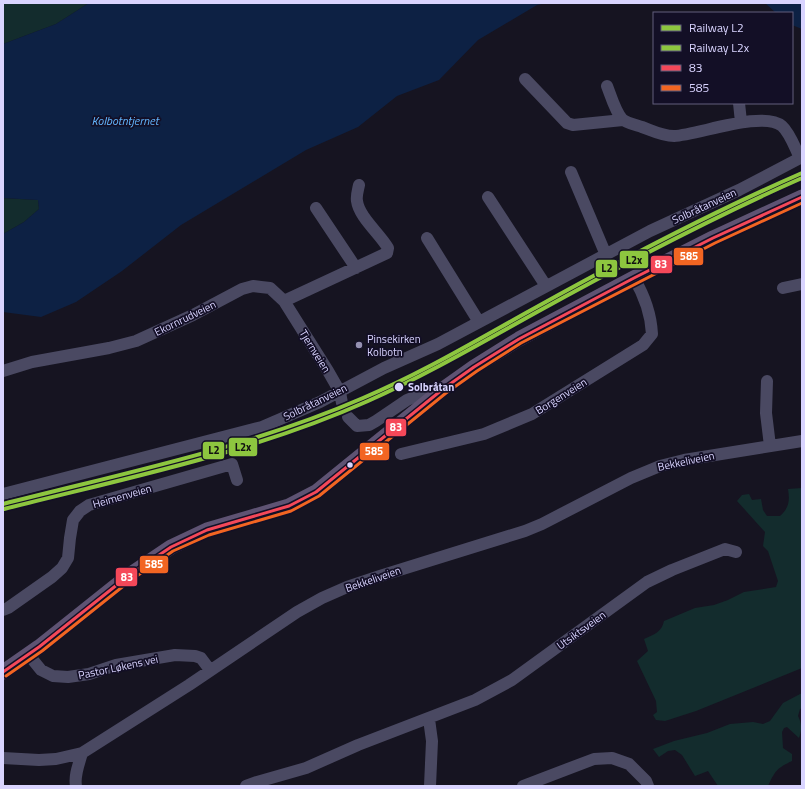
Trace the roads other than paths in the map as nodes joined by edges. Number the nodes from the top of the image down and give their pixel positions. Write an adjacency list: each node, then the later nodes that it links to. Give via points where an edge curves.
1 (525, 79): 4 (street, via 567,123 573,125)
2 (607, 86): 4 (street)
3 (739, 104): 5 (street)
4 (623, 120): 5 (street, via 662,135 675,136)
5 (741, 122): 6 (street, via 772,121 782,126)
6 (801, 157): 13 (street, Solbråtanveien)
7 (571, 172): 13 (street)
8 (359, 185): 14 (street, via 356,199 358,207 388,248 387,253)
9 (488, 197): 17 (street)
10 (802, 197): 15 (main road)
11 (316, 208): 14 (street)
12 (427, 238): 20 (street)
13 (606, 255): 17 (street, Solbråtanveien)
14 (356, 268): 19 (street)
15 (634, 278): 23 (main road, via 519,339); 28 (street, Borgenveien, via 644,297 651,325 652,334 643,345 532,414 484,434)
16 (802, 284): 18 (street)
17 (546, 286): 20 (street, Solbråtanveien)
18 (783, 288)
19 (284, 301): 21 (street, Ekornrudveien, via 270,288 254,286 242,289 136,341 32,362); 24 (street, Tjernveien, via 319,355)
20 (479, 322): 24 (street, Solbråtanveien, via 366,377)
21 (3, 371)
22 (767, 381): 27 (street, via 766,413)
23 (437, 394): 25 (street, via 426,392 407,400 368,425 357,426); 33 (main road, via 316,492 289,506 207,530 177,544 128,576)
24 (341, 398): 30 (street, Solbråtanveien, via 262,428)
25 (348, 417)
26 (802, 441): 27 (street, Bekkeliveien)
27 (770, 446): 34 (street, Bekkeliveien, via 660,466 525,531 347,587 297,612)
28 (401, 454)
29 (237, 480): 32 (street, Heimenveien, via 232,464 89,505 73,520 68,558 62,568)
30 (3, 494)
31 (736, 552): 36 (street, Utsiktsveien, via 725,549 647,582 512,680 475,700)
32 (3, 610)
33 (28, 654): 34 (street, Pastor Løkens vei, via 34,663 53,676 89,674 116,665 175,655 201,658); 35 (main road)
34 (210, 670): 37 (street, Bekkeliveien)
35 (3, 672)
36 (429, 719): 40 (street, Utsiktsveien, via 358,745 306,768); 41 (street, via 432,741)
37 (82, 753): 38 (street, Bekkeliveien, via 56,759); 39 (street, via 75,780)
38 (3, 758)
39 (76, 786)
40 (246, 786)
41 (430, 786)
42 (523, 786): 43 (street, via 594,759 612,758 629,764)
43 (648, 786)

